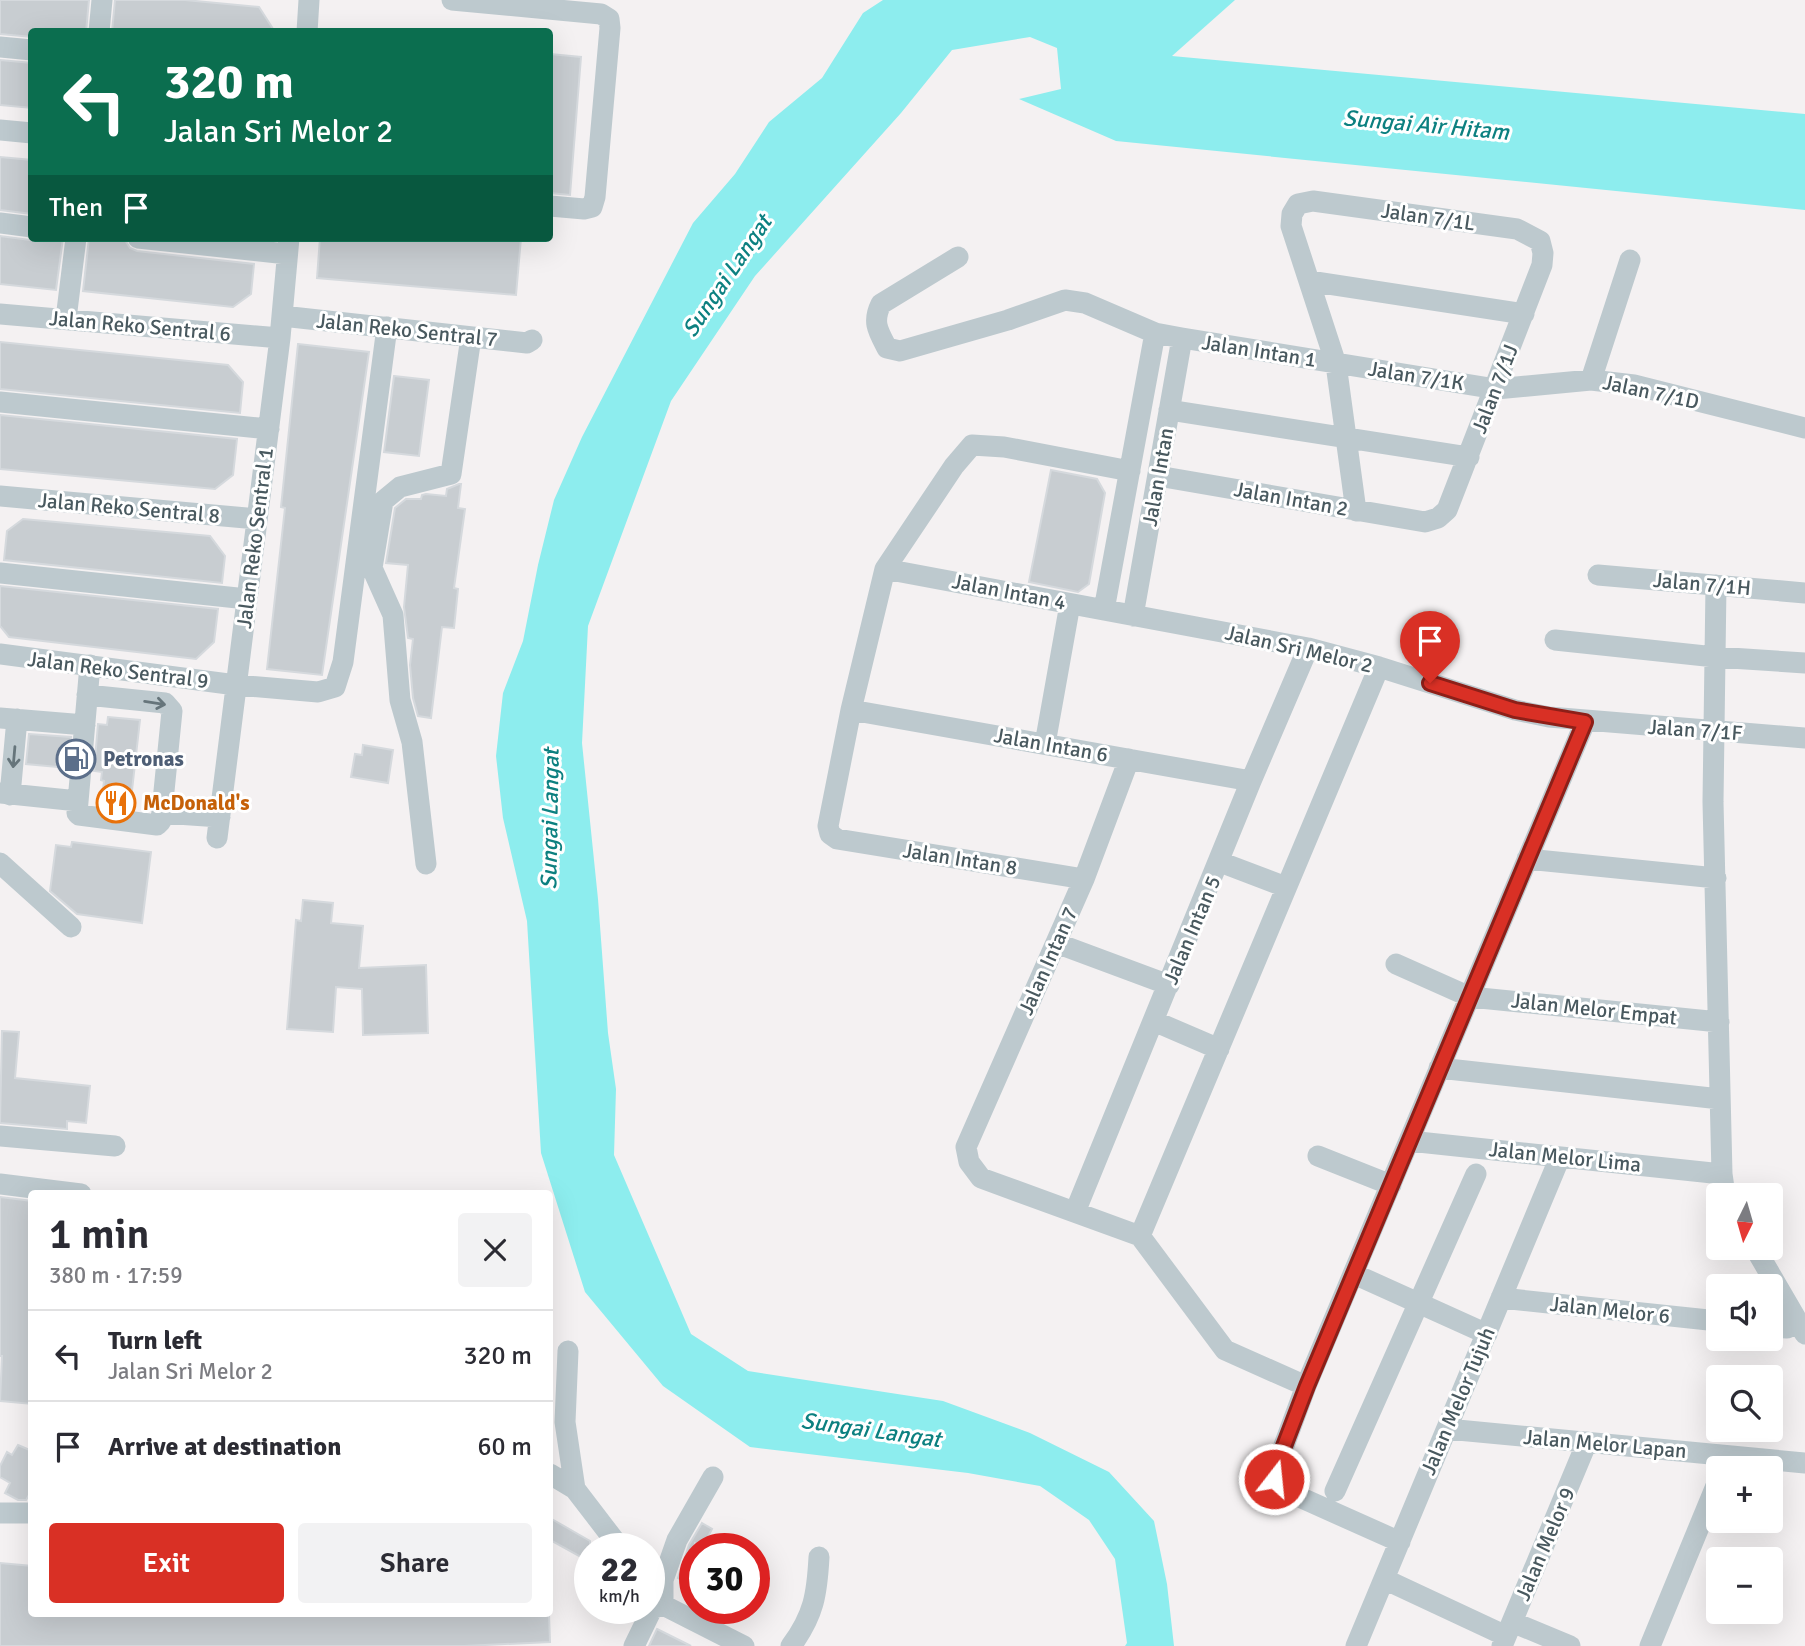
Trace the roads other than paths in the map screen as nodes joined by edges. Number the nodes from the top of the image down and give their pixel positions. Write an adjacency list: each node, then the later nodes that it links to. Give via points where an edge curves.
1 (102, 0): 4 (street)
2 (309, 0): 5 (street)
3 (452, 0): 10 (street, via 601,13 609,19 595,197 592,207 584,209)
4 (99, 28)
5 (307, 28)
6 (0, 47): 7 (street)
7 (28, 50)
8 (0, 130): 9 (street)
9 (28, 133)
10 (553, 206)
11 (0, 223): 12 (street)
12 (28, 226)
13 (76, 242): 23 (street)
14 (213, 242): 16 (street)
15 (1540, 242): 19 (street, Jalan 7/1L, via 1517,229 1313,201 1298,204 1291,226); 21 (street, Jalan 7/1J, via 1542,265)
16 (288, 246): 22 (street, Jalan Reko Sentral 1)
17 (958, 257): 25 (street, Jalan Intan 1, via 881,304 875,316 887,348 900,351 1065,300 1085,303)
18 (1630, 260): 31 (street)
19 (1309, 281): 21 (street); 30 (street)
20 (0, 314): 23 (street, Jalan Reko Sentral 6)
21 (1524, 314): 32 (street, Jalan 7/1J)
22 (282, 316): 24 (street, Jalan Reko Sentral 7); 27 (street, Jalan Reko Sentral 1)
23 (66, 319): 27 (street, Jalan Reko Sentral 6)
24 (387, 327): 26 (street, Jalan Reko Sentral 7); 61 (street, Jalan Reko Sentral 9, via 343,662 335,687 318,692)
25 (1155, 333): 28 (street, Jalan Intan 1); 39 (street)
26 (471, 337): 29 (street, Jalan Reko Sentral 7); 78 (street, via 451,474 400,487 383,501 372,568 393,615 400,700 412,741)
27 (280, 338): 36 (street, Jalan Reko Sentral 1)
28 (1182, 338): 30 (street, Jalan Intan 1); 34 (street, Jalan Intan)
29 (531, 340)
30 (1336, 364): 32 (street, Jalan 7/1K); 37 (street)
31 (1591, 380): 32 (street, Jalan 7/1D); 35 (street, Jalan 7/1D, via 1634,385)
32 (1496, 388): 38 (street, Jalan 7/1J)
33 (0, 402): 36 (street)
34 (1170, 410): 37 (street); 40 (street, Jalan Intan)
35 (1805, 428)
36 (269, 429): 43 (street, Jalan Reko Sentral 1)
37 (1346, 439): 38 (street); 42 (street)
38 (1469, 457): 44 (street, Jalan 7/1J, via 1447,510)
39 (1130, 471): 45 (street, via 972,445); 52 (street)
40 (1158, 476): 42 (street, Jalan Intan 2); 53 (street, Jalan Intan)
41 (0, 496): 43 (street, Jalan Reko Sentral 8)
42 (1356, 511): 44 (street, Jalan Intan 2)
43 (257, 519): 50 (street, Jalan Reko Sentral 1)
44 (1425, 522)
45 (885, 569): 51 (street, Jalan Intan 4); 63 (street)
46 (0, 573): 50 (street)
47 (1598, 575): 48 (street, Jalan 7/1H)
48 (1716, 585): 49 (street, Jalan 7/1H); 57 (street)
49 (1805, 593)
50 (247, 599): 61 (street, Jalan Reko Sentral 1)
51 (1070, 604): 52 (street, Jalan Intan 4); 69 (street)
52 (1104, 610): 53 (street, Jalan Intan 4)
53 (1133, 616): 55 (street, Jalan Sri Melor 2)
54 (1555, 640): 57 (street)
55 (1308, 648): 60 (street, Jalan Sri Melor 2); 71 (street, Jalan Intan 5)
56 (0, 654): 59 (street, Jalan Reko Sentral 9)
57 (1715, 657): 58 (street); 67 (street)
58 (1805, 663)
59 (90, 665): 61 (street, Jalan Reko Sentral 9); 62 (street)
60 (1379, 667): 65 (street, Jalan Sri Melor 2, via 1515,710); 81 (street)
61 (236, 685): 74 (street, Jalan Reko Sentral 1, via 218,827)
62 (87, 695): 66 (street); 74 (street, one-way to 74, via 165,703 172,711)
63 (851, 710): 69 (street, Jalan Intan 6); 80 (street, Jalan Intan 8, via 830,834 837,839)
64 (9, 718): 66 (street); 72 (street, one-way to 72)
65 (1585, 722): 67 (street, Jalan 7/1F); 75 (street)
66 (85, 725): 73 (street)
67 (1715, 731): 68 (street, Jalan 7/1F); 79 (street)
68 (1805, 738)
69 (1045, 744): 70 (street, Jalan Intan 6)
70 (1129, 759): 71 (street, Jalan Intan 6); 80 (street, Jalan Intan 7)
71 (1251, 781): 76 (street, Jalan Intan 5)
72 (5, 794): 73 (street)
73 (78, 801): 74 (street, via 79,816 157,825)
74 (162, 813)
75 (1527, 859): 79 (street); 86 (street)
76 (1220, 862): 81 (street); 85 (street, Jalan Intan 5)
77 (0, 863): 82 (street)
78 (426, 864)
79 (1716, 878): 88 (street)
80 (1084, 879): 83 (street, Jalan Intan 7)
81 (1286, 887): 89 (street)
82 (71, 927)
83 (1056, 943): 85 (street); 103 (street, Jalan Intan 7, via 966,1147 969,1162 981,1178)
84 (1396, 964): 86 (street, Jalan Melor Empat)
85 (1169, 985): 87 (street, Jalan Intan 5)
86 (1470, 997): 88 (street, Jalan Melor Empat); 90 (street)
87 (1154, 1021): 89 (street); 103 (street, Jalan Intan 5)
88 (1718, 1022): 91 (street)
89 (1219, 1049): 104 (street)
90 (1439, 1068): 91 (street); 93 (street)
91 (1720, 1099): 98 (street)
92 (0, 1136): 94 (street)
93 (1409, 1141): 96 (street, Jalan Melor Lima); 101 (street)
94 (115, 1146)
95 (1318, 1156): 101 (street)
96 (1560, 1157): 98 (street, Jalan Melor Lima); 107 (street, Jalan Melor Tujuh)
97 (1476, 1174): 108 (street)
98 (1722, 1174): 99 (street)
99 (1723, 1183)
100 (0, 1184): 102 (street)
101 (1391, 1185): 106 (street)
102 (49, 1190)
103 (1075, 1212): 104 (street)
104 (1140, 1236): 115 (street, via 1225,1349)
105 (1762, 1260): 111 (street)
106 (1354, 1274): 108 (street); 115 (street)
107 (1501, 1298): 109 (street, Jalan Melor 6); 112 (street, Jalan Melor Tujuh)
108 (1418, 1302): 112 (street); 125 (street)
109 (1706, 1320)
110 (1783, 1328): 111 (street)
111 (1802, 1328)
112 (1487, 1334): 117 (street, Jalan Melor Tujuh)
113 (568, 1351): 116 (street)
114 (553, 1377): 116 (street)
115 (1307, 1386): 130 (street, via 1274,1479 1286,1490)
116 (566, 1389): 124 (street, via 565,1422)
117 (1447, 1429): 118 (street, Jalan Melor Lapan); 130 (street, Jalan Melor Tujuh)
118 (1587, 1442): 119 (street, Jalan Melor Lapan); 136 (street, Jalan Melor 9)
119 (1706, 1459)
120 (1783, 1463): 121 (street, Jalan Melor Lapan)
121 (1805, 1463)
122 (553, 1476): 124 (street)
123 (713, 1477): 132 (street, via 677,1540)
124 (575, 1489): 129 (street)
125 (1335, 1491)
126 (1706, 1510): 142 (street)
127 (0, 1513): 128 (street)
128 (28, 1513)
129 (609, 1533)
130 (1400, 1542): 133 (street, Jalan Melor Tujuh)
131 (819, 1557): 139 (street, via 817,1592)
132 (665, 1574)
133 (1384, 1579): 136 (street); 140 (street, Jalan Melor Tujuh)
134 (665, 1610): 138 (street)
135 (648, 1624): 137 (street)
136 (1507, 1634): 141 (street)
137 (634, 1646)
138 (744, 1646)
139 (791, 1646)
140 (1356, 1646)
141 (1570, 1646)
142 (1650, 1646)

